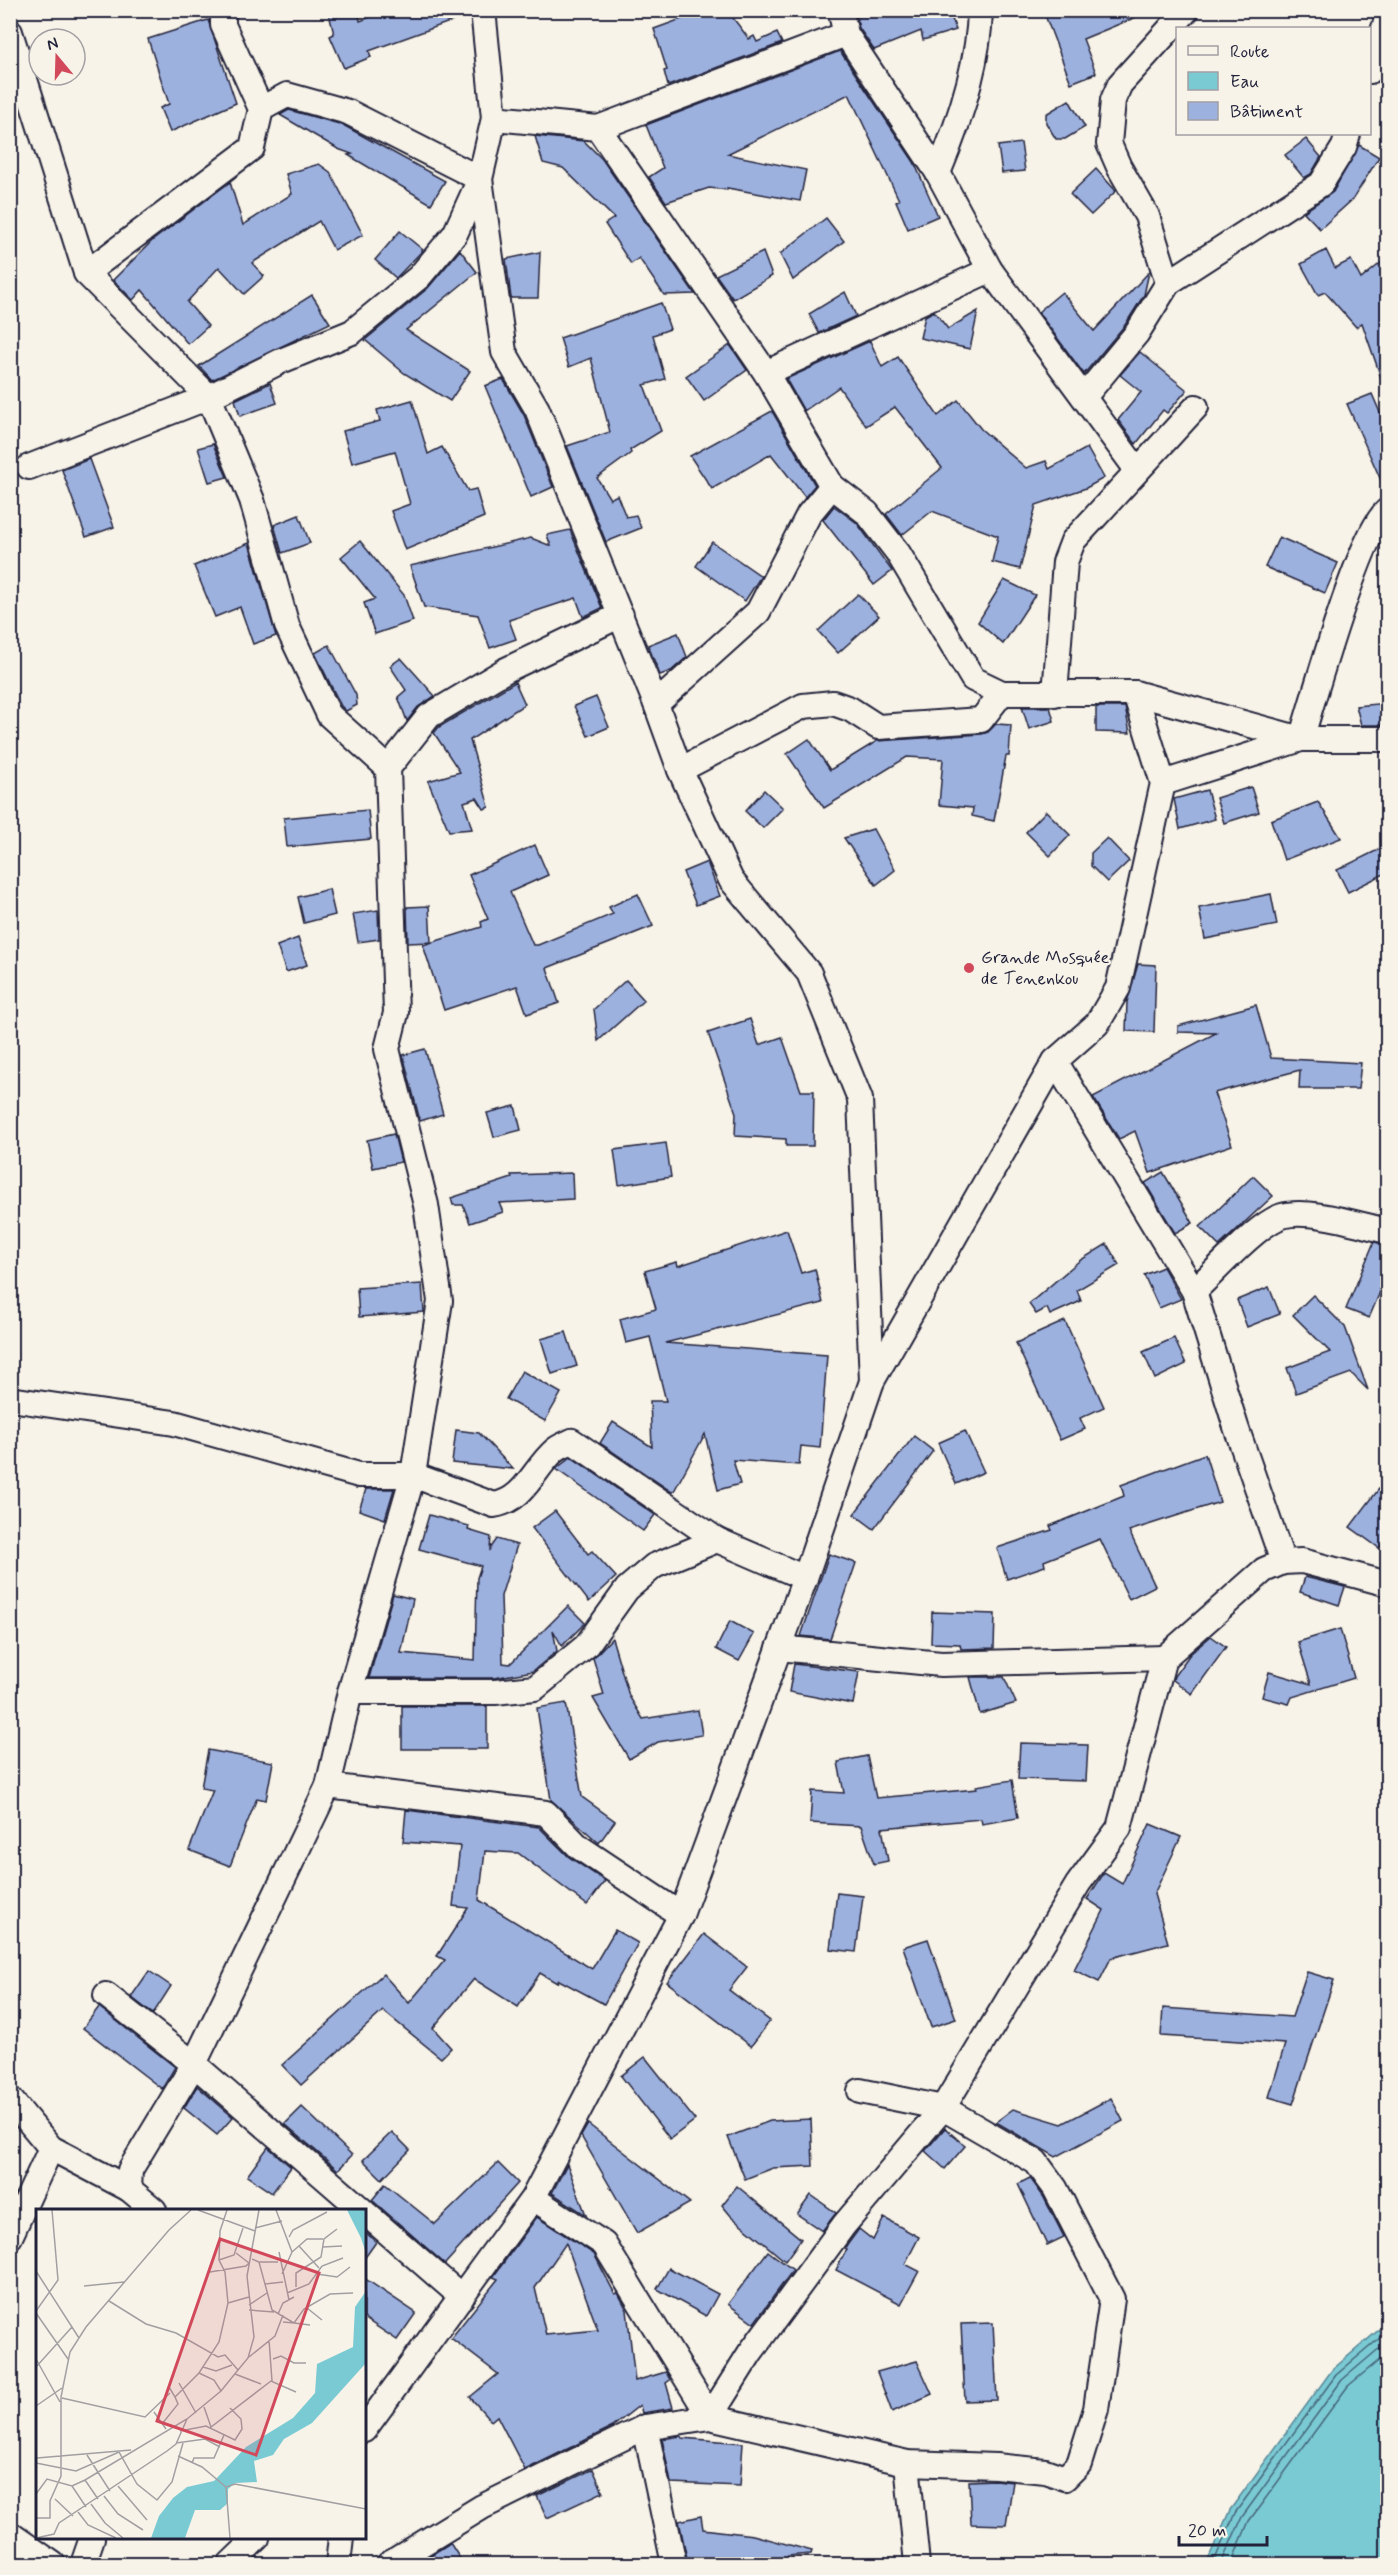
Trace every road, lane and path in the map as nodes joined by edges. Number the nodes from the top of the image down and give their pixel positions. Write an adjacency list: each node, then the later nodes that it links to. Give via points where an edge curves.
1 (223, 10): 10 (street, via 223,25)
2 (483, 10): 11 (street)
3 (840, 10): 8 (street)
4 (980, 10): 14 (street, via 979,35 960,111)
5 (1187, 10): 18 (street, via 1120,84 1113,99 1109,144 1147,216)
6 (1386, 18): 9 (street)
7 (10, 32): 17 (street)
8 (846, 34): 12 (street); 14 (street)
9 (1371, 68)
10 (261, 109): 15 (street, via 287,95 348,112); 17 (street, via 252,148)
11 (494, 117): 12 (street); 15 (street)
12 (597, 128): 19 (street)
13 (1348, 135): 18 (street, via 1321,184)
14 (938, 173): 16 (street)
15 (480, 179): 20 (street, via 455,234 419,277 352,332); 27 (street, via 504,352 537,409)
16 (990, 270): 19 (street); 21 (street)
17 (86, 273): 20 (street)
18 (1168, 282): 21 (street, via 1137,333)
19 (766, 373): 25 (street)
20 (209, 397): 23 (street); 34 (street, via 252,500 287,626 329,715)
21 (1084, 397): 24 (street)
22 (1196, 407): 24 (street)
23 (29, 467)
24 (1137, 470): 30 (street, via 1073,541 1065,562)
25 (832, 486): 28 (street, via 867,513 898,553 973,679); 31 (street, via 809,514 758,612)
26 (1388, 510): 32 (street, via 1374,525 1351,583)
27 (621, 615): 31 (street); 34 (street, via 506,670 429,716)
28 (1002, 693): 30 (street); 35 (street, via 981,720 878,727 833,703 803,706)
29 (1135, 693): 30 (street); 32 (street); 36 (street)
30 (1056, 694)
31 (656, 704): 35 (street)
32 (1301, 739): 33 (street); 36 (street)
33 (1388, 739)
34 (388, 768): 42 (street, via 396,1014 387,1049 426,1205 440,1301)
35 (680, 770): 40 (street, via 730,880 809,974 860,1099)
36 (1163, 783): 37 (street, via 1118,988 1097,1024)
37 (1055, 1061): 39 (street); 40 (street)
38 (1388, 1231): 39 (street, via 1299,1214 1282,1216 1263,1227)
39 (1194, 1291): 44 (street)
40 (872, 1381): 45 (street)
41 (10, 1399): 42 (street, via 174,1423 358,1475)
42 (413, 1475): 43 (street, via 494,1505 507,1503 555,1450 572,1441); 49 (street)
43 (717, 1540): 45 (street); 49 (street, via 654,1566 627,1588 586,1646 535,1688 495,1692)
44 (1283, 1562): 46 (street, via 1302,1561); 48 (street, via 1264,1570)
45 (805, 1578): 47 (street)
46 (1388, 1584)
47 (779, 1648): 48 (street, via 941,1664); 51 (street)
48 (1164, 1658): 56 (street, via 1119,1828 1078,1884)
49 (350, 1692): 50 (street)
50 (328, 1786): 51 (street, via 546,1813 579,1847); 53 (street)
51 (681, 1916): 59 (street)
52 (106, 1995): 53 (street)
53 (194, 2064): 58 (street, via 130,2170); 61 (street)
54 (860, 2091): 56 (street)
55 (10, 2099): 57 (street)
56 (943, 2108): 65 (street, via 844,2224 750,2353); 68 (street, via 1036,2162 1055,2188 1112,2299 1096,2409 1079,2464 1065,2478 1045,2470)
57 (51, 2148): 58 (street); 63 (street)
58 (129, 2188): 60 (street)
59 (533, 2198): 64 (street); 65 (street, via 604,2244)
60 (152, 2209)
61 (361, 2209)
62 (366, 2214): 64 (street)
63 (10, 2237)
64 (462, 2297): 66 (street)
65 (710, 2417): 67 (street); 68 (street)
66 (368, 2426)
67 (645, 2427): 77 (street, via 482,2507); 78 (street)
68 (907, 2463): 79 (street)
69 (10, 2534): 73 (street)
70 (92, 2539): 74 (street)
71 (256, 2539): 75 (street)
72 (341, 2539): 76 (street)
73 (53, 2565)
74 (83, 2565)
75 (230, 2565)
76 (338, 2565)
77 (389, 2565)
78 (674, 2565)
79 (917, 2565)

